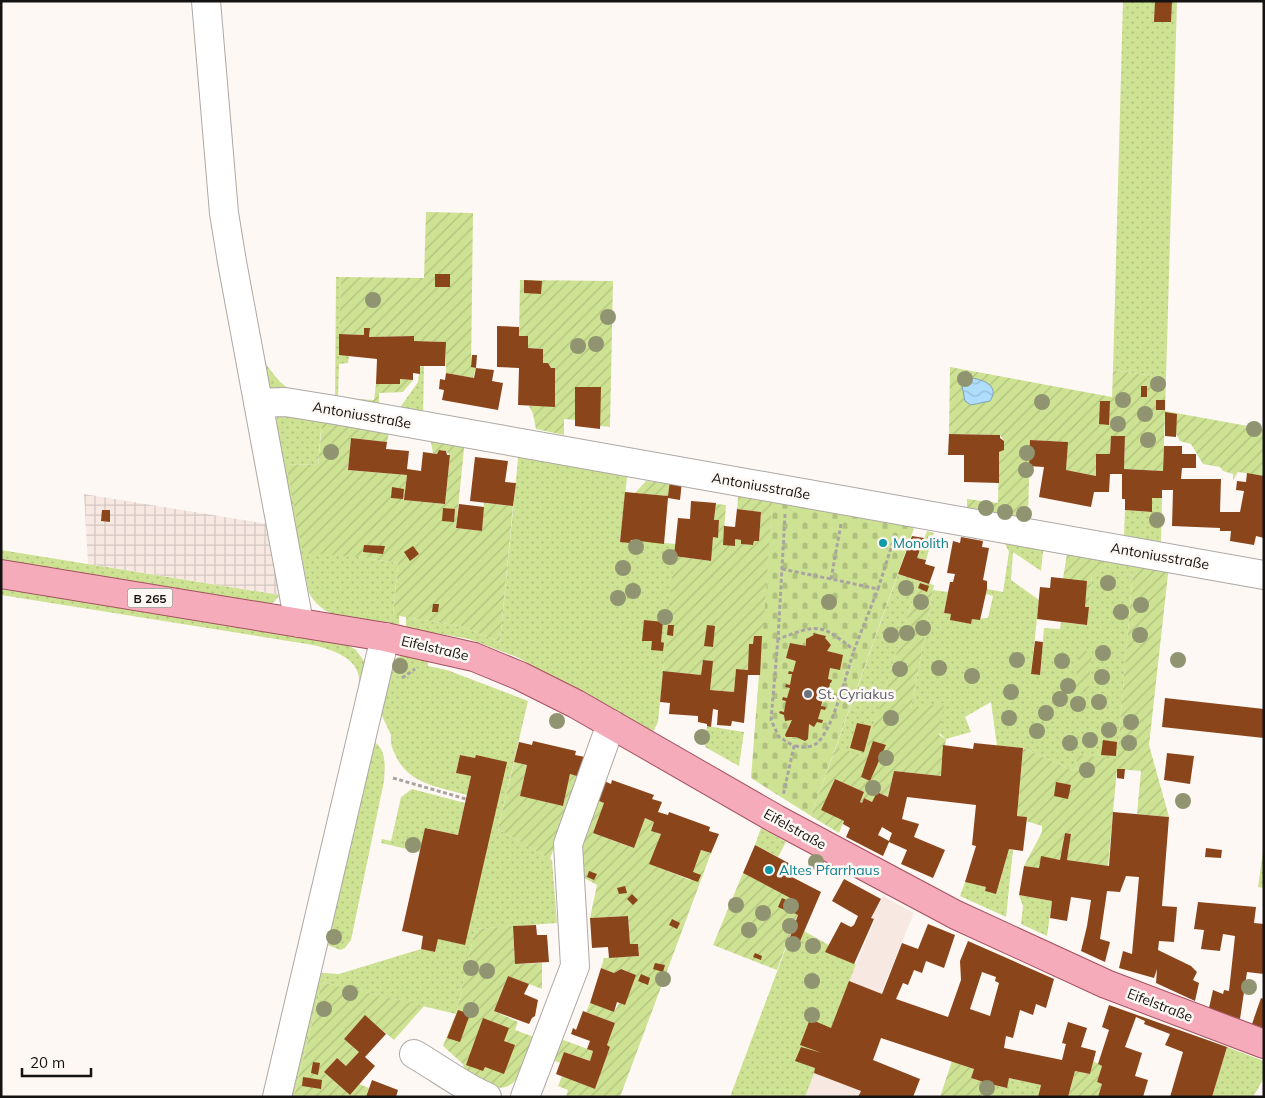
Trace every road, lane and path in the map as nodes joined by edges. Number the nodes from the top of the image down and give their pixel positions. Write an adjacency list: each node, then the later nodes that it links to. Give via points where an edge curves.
1 (206, 1): 2 (street, via 224,213)
2 (258, 403): 3 (street, Antoniusstraße, via 285,402 335,410); 11 (street)
3 (845, 501): 8 (street, Antoniusstraße); 9 (path)
4 (795, 514): 6 (path, via 785,512)
5 (887, 530): 10 (path, via 896,532)
6 (782, 569): 9 (path); 13 (path)
7 (1, 574): 11 (main road, B 265)
8 (1264, 575)
9 (831, 579): 10 (path)
10 (878, 589): 14 (path)
11 (299, 622): 12 (main road, B 265)
12 (385, 637): 15 (main road, Eifelstraße / B 265, via 482,660); 22 (street)
13 (778, 639): 14 (path, via 811,627 829,630); 16 (path, via 771,720 779,737)
14 (854, 650): 16 (path, via 826,734 814,745)
15 (611, 724): 20 (main road, Eifelstraße / B 265, via 776,819 956,915 1106,984); 24 (street, via 568,844 574,966)
16 (794, 746): 18 (path)
17 (393, 778): 19 (path)
18 (782, 798)
19 (466, 799)
20 (1264, 1044)
21 (414, 1054): 23 (street, via 469,1090)
22 (277, 1097)
23 (487, 1097)
24 (525, 1097)

